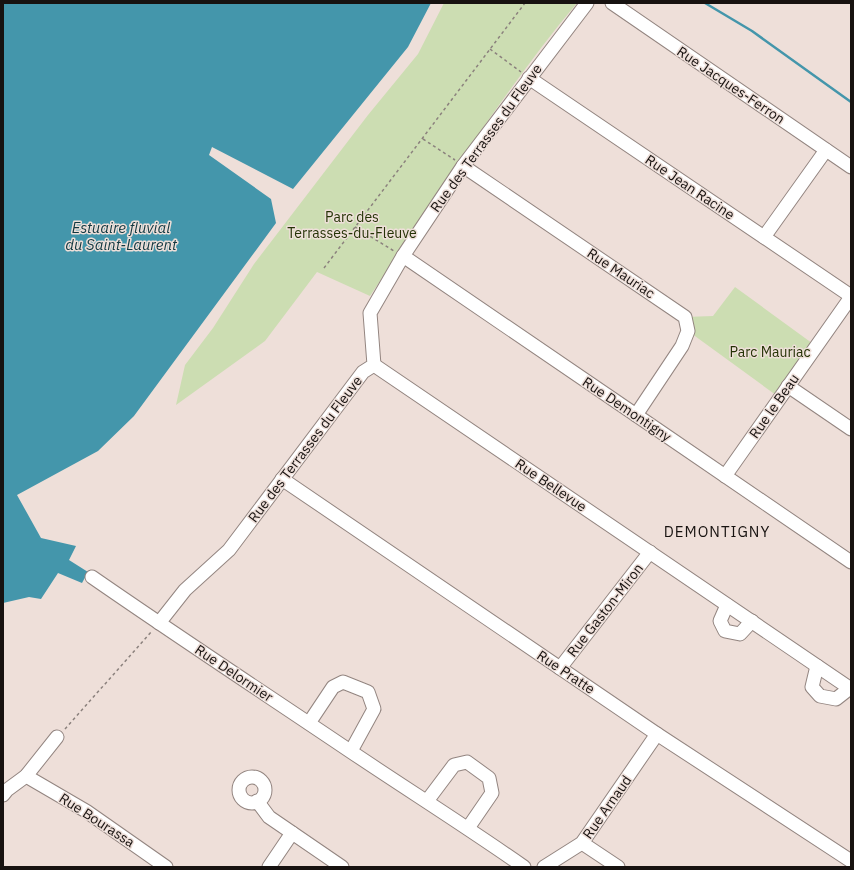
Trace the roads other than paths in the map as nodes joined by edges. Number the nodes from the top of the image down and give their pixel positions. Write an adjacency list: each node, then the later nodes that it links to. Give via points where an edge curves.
1 (586, 3): 3 (street, Rue des Terrasses du Fleuve)
2 (612, 3): 4 (street, Rue Jacques-Ferron)
3 (528, 78): 5 (street, Rue des Terrasses du Fleuve); 7 (street, Rue Jean Racine)
4 (826, 150): 6 (street, Rue Jacques-Ferron); 7 (street)
5 (463, 166): 8 (street, Rue des Terrasses du Fleuve); 12 (street, Rue Mauriac, via 686,317 688,330 682,346)
6 (851, 167)
7 (764, 237): 9 (street, Rue Jean Racine)
8 (403, 256): 10 (street, Rue des Terrasses du Fleuve, via 370,313); 12 (street, Rue Demontigny)
9 (851, 296): 11 (street, Rue le Beau)
10 (374, 365): 15 (street, Rue des Terrasses du Fleuve, via 363,372); 16 (street, Rue Bellevue)
11 (788, 386): 13 (street); 14 (street, Rue le Beau)
12 (636, 415): 14 (street, Rue Demontigny)
13 (851, 429)
14 (725, 476): 17 (street, Rue Demontigny)
15 (282, 479): 21 (street, Rue des Terrasses du Fleuve, via 229,550 184,590); 23 (street, Rue Pratte)
16 (650, 552): 19 (street, Rue Bellevue); 23 (street, Rue Gaston-Miron)
17 (851, 562)
18 (92, 577): 21 (street, Rue Delormier)
19 (727, 605): 20 (street, Rue Bellevue); 20 (street, via 720,620 725,631 740,634)
20 (752, 622): 22 (street, Rue Bellevue)
21 (159, 623): 25 (street, Rue Delormier)
22 (817, 666): 24 (street, Rue Bellevue); 24 (street, Rue Bellevue, via 812,687 820,696 836,699)
23 (560, 668): 26 (street, Rue Pratte)
24 (850, 689)
25 (309, 723): 28 (street, Rue Delormier); 28 (street, via 333,687 343,682 368,692 374,709)
26 (658, 734): 35 (street, Rue Arnaud); 36 (street, Rue Pratte)
27 (58, 737): 29 (street)
28 (351, 751): 32 (street, Rue Delormier)
29 (26, 776): 30 (street); 37 (street, Rue Bourassa, via 86,811)
30 (3, 795)
31 (257, 801): 34 (street, via 269,817)
32 (427, 801): 33 (street, Rue Delormier); 33 (street, via 454,765 467,762 489,778 492,793)
33 (468, 828): 40 (street, Rue Delormier)
34 (292, 833): 38 (street); 39 (street)
35 (582, 843): 41 (street, Rue Arnaud); 42 (street)
36 (851, 861)
37 (166, 867)
38 (269, 867)
39 (342, 867)
40 (524, 867)
41 (544, 867)
42 (618, 867)

